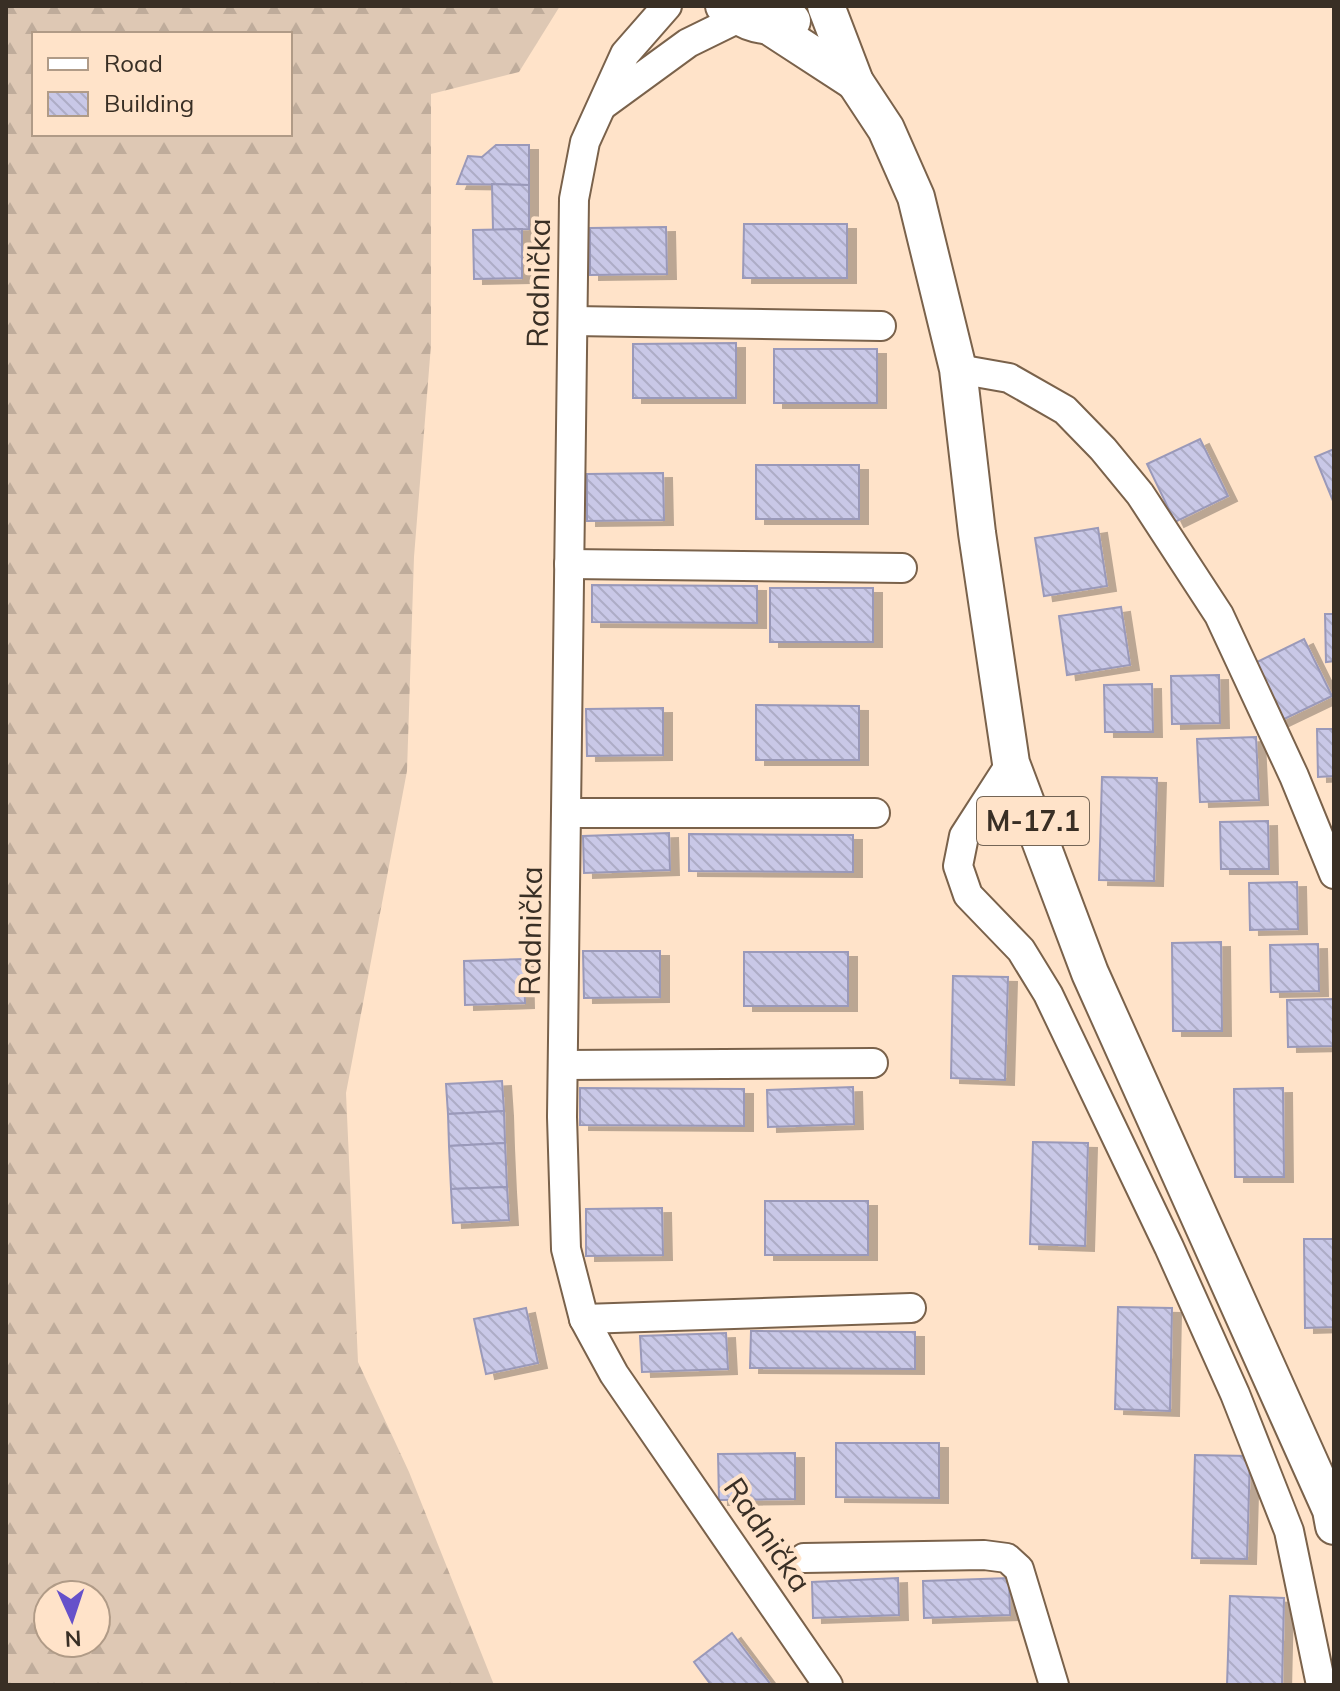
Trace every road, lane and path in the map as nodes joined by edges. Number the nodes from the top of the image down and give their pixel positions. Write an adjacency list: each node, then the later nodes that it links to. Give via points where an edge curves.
1 (667, 6): 6 (street, Radnička, via 625,54)
2 (814, 6): 4 (main road, via 800,18)
3 (826, 6): 5 (main road, M-17.1)
4 (744, 17): 5 (main road, M-17.1); 6 (street, via 688,43)
5 (855, 82): 9 (main road, M-17.1, via 886,129 916,197)
6 (603, 106): 7 (street, Radnička, via 585,142 574,199)
7 (573, 321): 8 (street); 10 (street, Radnička)
8 (881, 326)
9 (958, 369): 12 (main road, M-17.1); 15 (street, via 1009,378 1065,410 1140,494 1219,615)
10 (569, 564): 11 (street); 13 (street, Radnička)
11 (902, 568)
12 (1011, 763): 20 (main road, M-17.1, via 1090,973); 24 (street, via 964,836 958,866 968,895 1021,950 1048,994 1235,1394 1289,1531)
13 (566, 813): 14 (street); 17 (street, Radnička)
14 (875, 813)
15 (1334, 874)
16 (873, 1063): 17 (street)
17 (563, 1065): 19 (street, Radnička, via 566,1249)
18 (911, 1308): 19 (street)
19 (584, 1319): 22 (street, Radnička, via 614,1374)
20 (1334, 1526)
21 (804, 1558): 23 (street, via 1007,1558 1019,1569)
22 (828, 1685)
23 (1054, 1685)
24 (1321, 1685)

